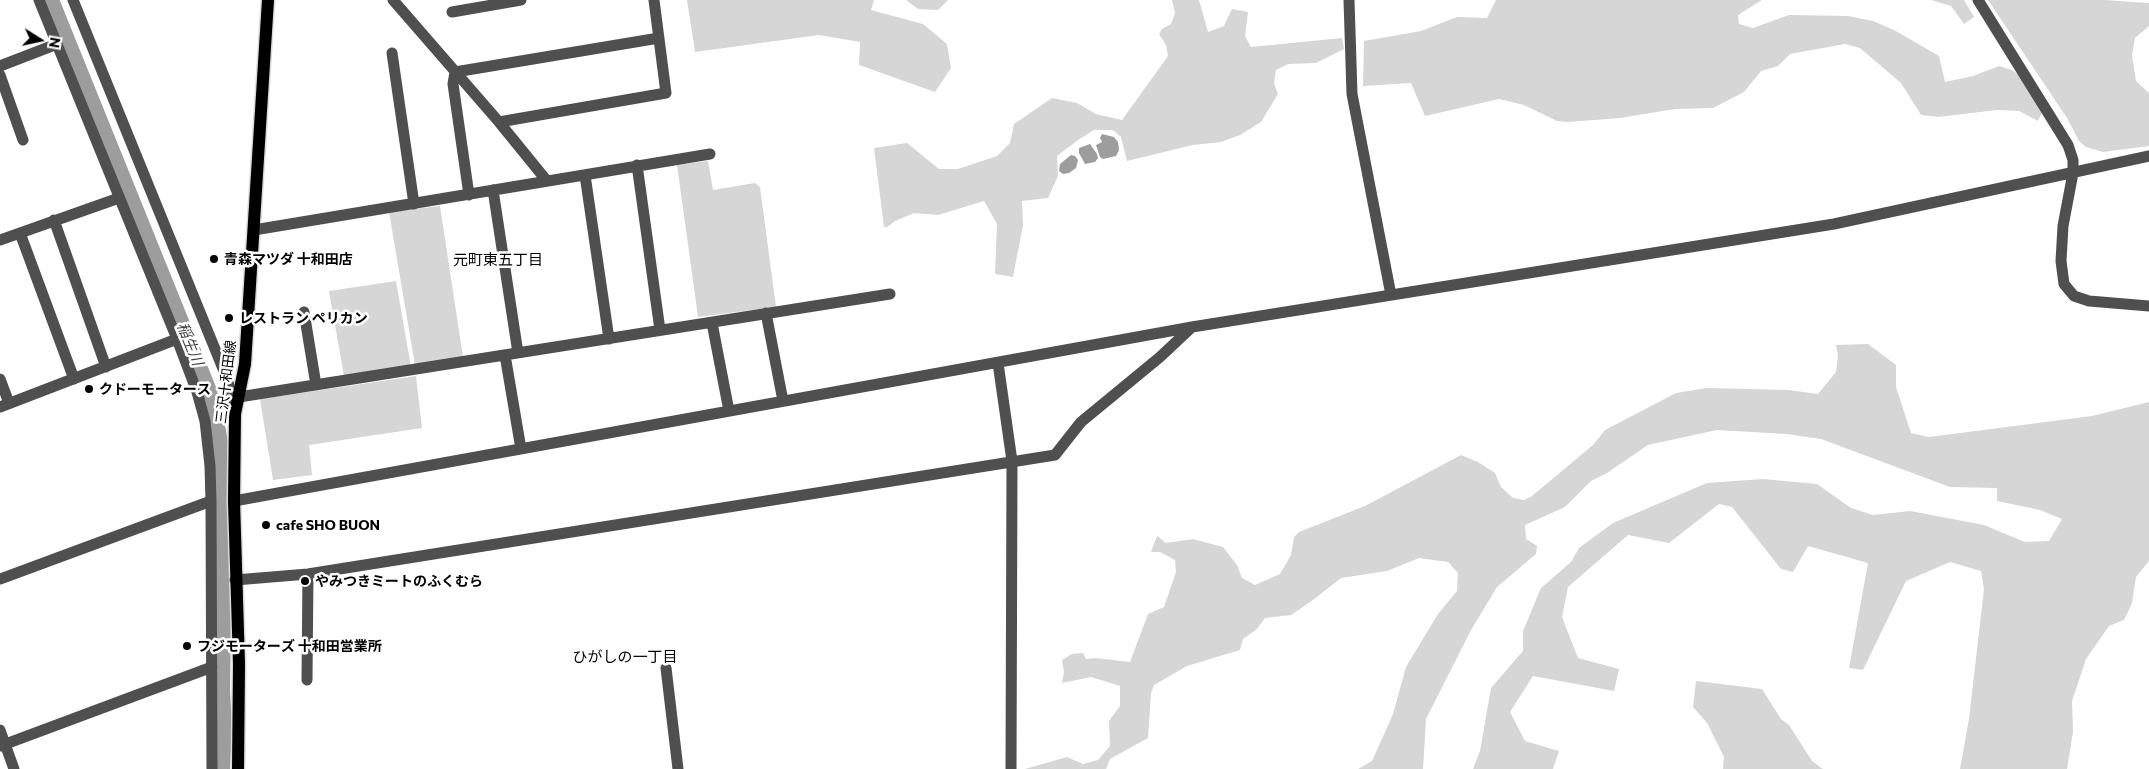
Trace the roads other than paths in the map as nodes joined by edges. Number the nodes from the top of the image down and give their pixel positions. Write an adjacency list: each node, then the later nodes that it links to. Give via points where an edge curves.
1 (39, 0): 11 (street)
2 (73, 0): 53 (street, via 228,381)
3 (268, 0): 29 (main road, 三沢十和田線)
4 (393, 0): 14 (street)
5 (521, 0): 9 (street)
6 (654, 0): 10 (street)
7 (1349, 0): 33 (street, via 1352,94)
8 (1978, 0): 21 (street, via 2068,145)
9 (452, 12)
10 (659, 38): 14 (street); 16 (street, via 666,93)
11 (57, 44): 13 (street); 26 (street)
12 (392, 53): 27 (street)
13 (0, 66)
14 (455, 72): 16 (street); 25 (street, via 453,84)
15 (0, 75): 17 (street)
16 (499, 122): 23 (street)
17 (23, 140)
18 (710, 154): 20 (street)
19 (2149, 156): 21 (street)
20 (637, 165): 22 (street); 39 (street)
21 (2074, 173): 33 (street, via 1834,224); 34 (street, via 2063,226 2061,262 2064,284 2074,296 2089,301)
22 (585, 175): 23 (street); 41 (street)
23 (547, 181): 24 (street)
24 (494, 190): 25 (street); 42 (street)
25 (469, 195): 27 (street)
26 (119, 198): 28 (street); 40 (street)
27 (414, 204): 29 (street)
28 (54, 220): 30 (street); 45 (street)
29 (254, 230): 49 (main road, 三沢十和田線, via 245,364)
30 (20, 232): 31 (street); 47 (street)
31 (0, 240)
32 (890, 294): 36 (street)
33 (1391, 295): 38 (street)
34 (2149, 306)
35 (304, 312): 48 (street)
36 (766, 313): 37 (street); 50 (street)
37 (712, 323): 39 (street); 52 (street)
38 (1192, 327): 44 (street); 55 (street, via 1081,422 1055,455)
39 (660, 330): 41 (street)
40 (177, 339): 45 (street); 56 (street, via 205,421)
41 (609, 339): 42 (street)
42 (518, 353): 43 (street)
43 (506, 356): 48 (street); 54 (street)
44 (998, 363): 50 (street); 55 (street)
45 (106, 367): 47 (street)
46 (0, 379): 51 (street)
47 (74, 380): 51 (street)
48 (316, 385): 49 (street)
49 (239, 397): 53 (main road, 三沢十和田線)
50 (784, 401): 52 (street)
51 (5, 405)
52 (728, 411): 54 (street)
53 (235, 414): 57 (main road, 三沢十和田線)
54 (522, 449): 57 (street)
55 (1012, 461): 58 (street); 70 (street)
56 (211, 501): 59 (street); 61 (street)
57 (234, 501): 60 (main road, 三沢十和田線)
58 (308, 574): 60 (street); 63 (street)
59 (0, 578)
60 (235, 580): 68 (main road, 三沢十和田線, via 239,664)
61 (212, 667): 65 (street); 67 (street)
62 (666, 668): 69 (street)
63 (307, 680)
64 (0, 730): 65 (street)
65 (3, 745): 66 (street)
66 (14, 769)
67 (212, 769)
68 (238, 769)
69 (678, 769)
70 (1011, 769)

